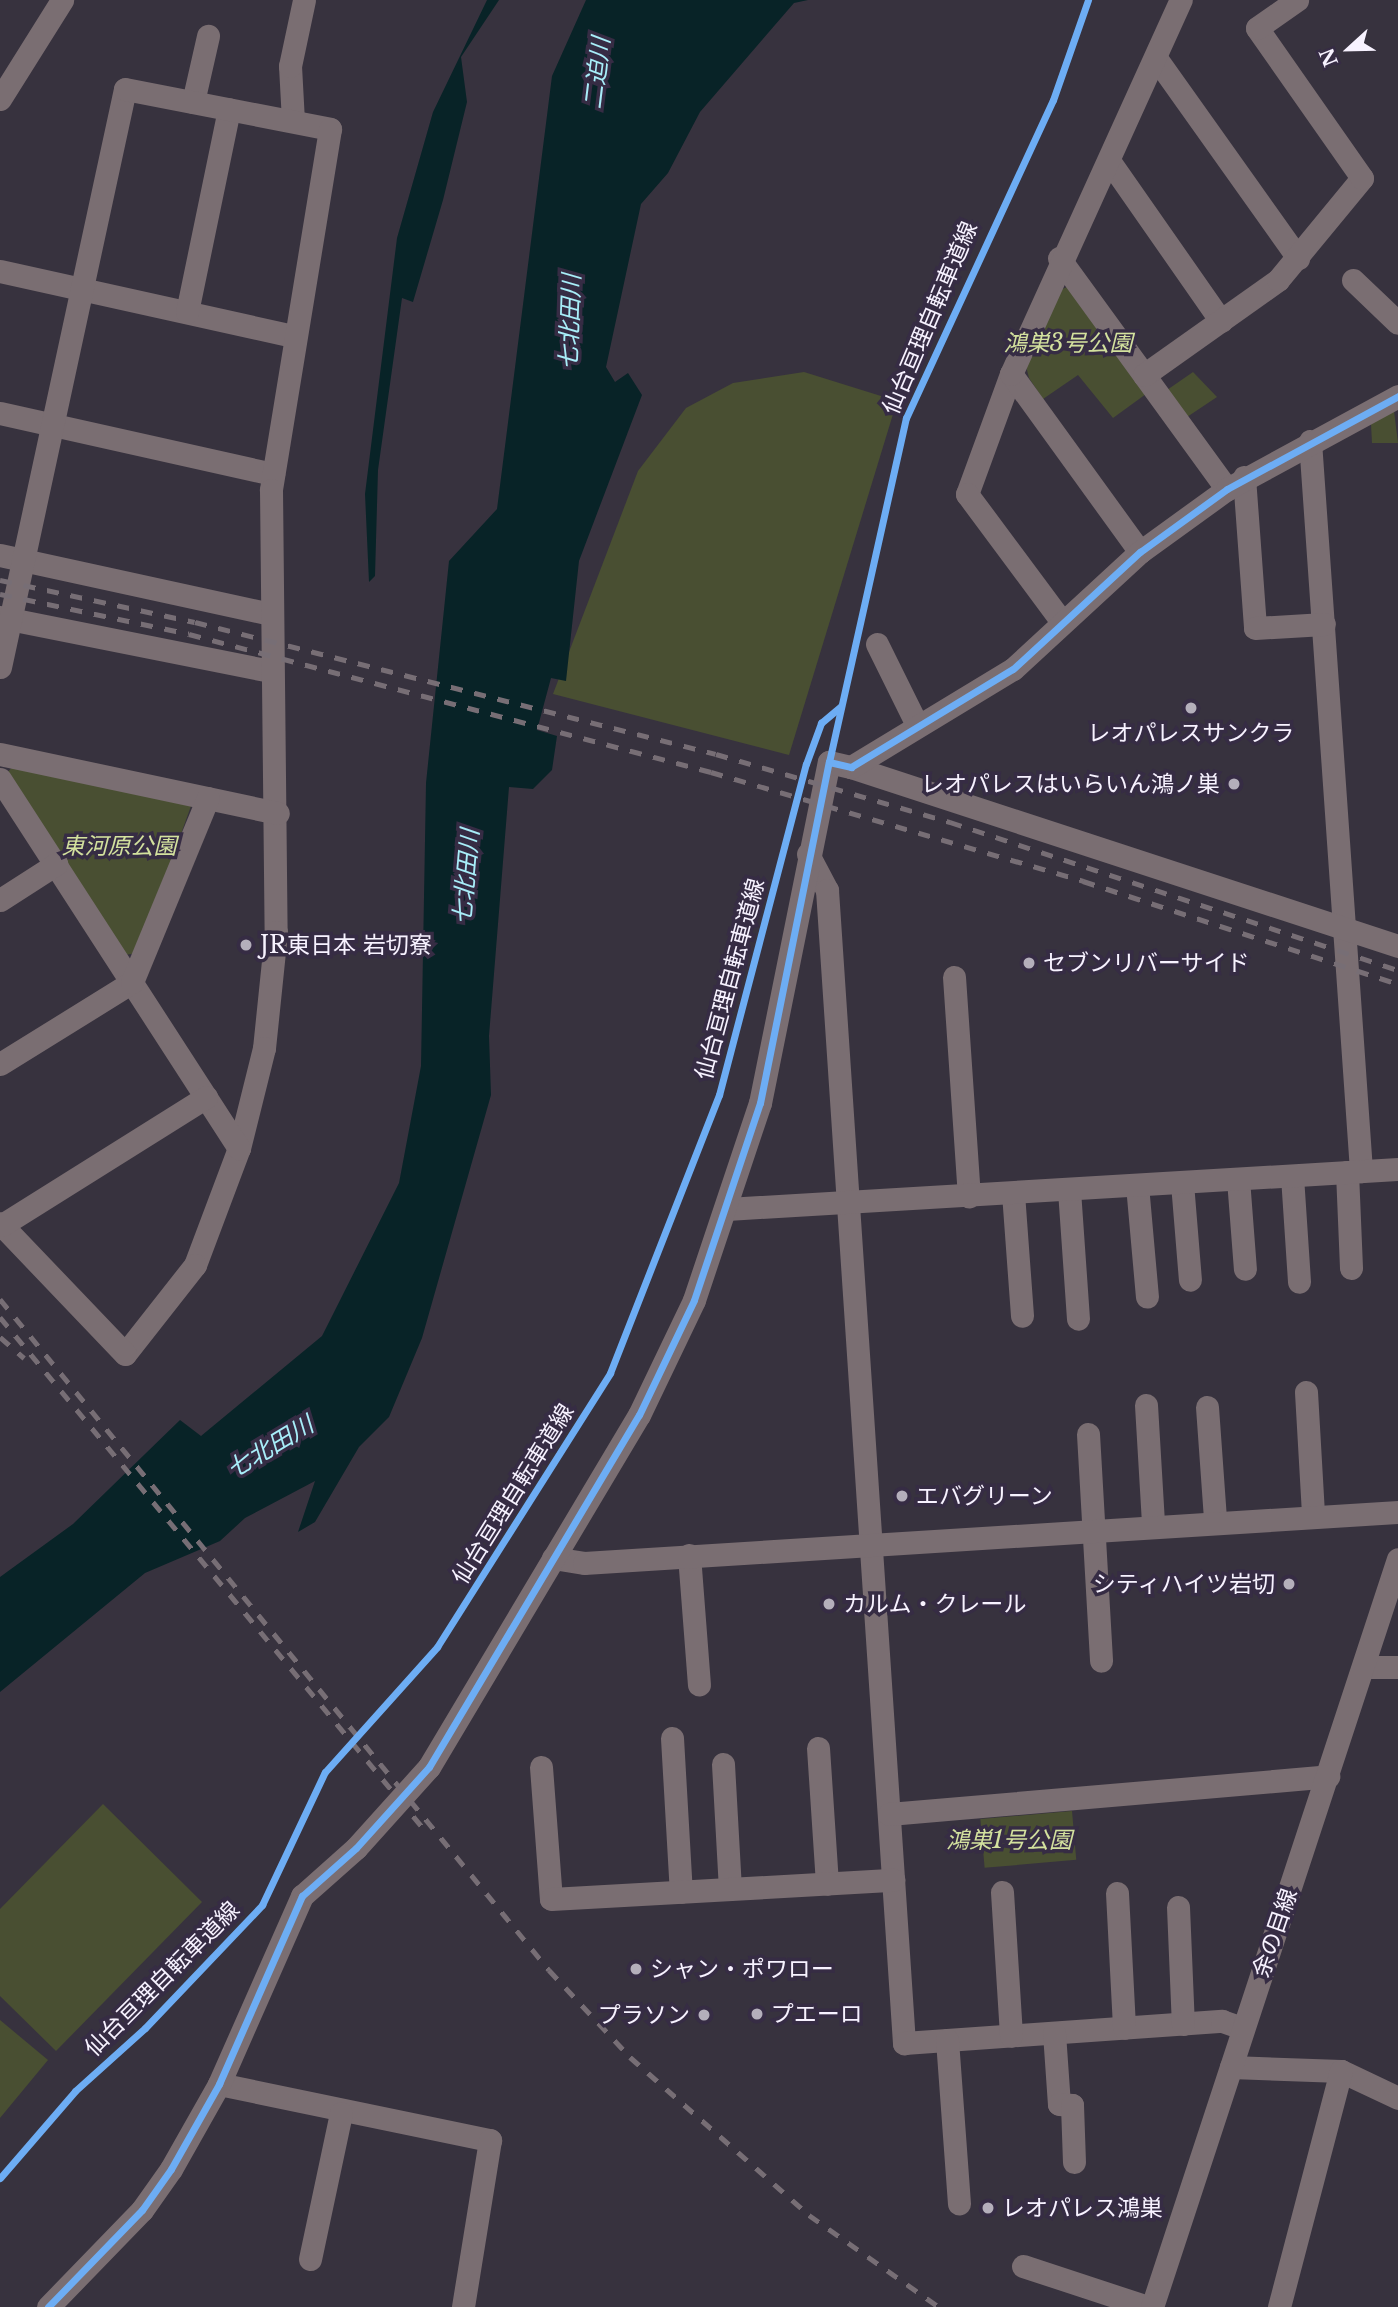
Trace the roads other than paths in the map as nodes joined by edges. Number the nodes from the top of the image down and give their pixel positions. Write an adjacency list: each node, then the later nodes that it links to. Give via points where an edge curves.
1 (62, 0): 7 (street)
2 (304, 0): 10 (street, via 290,66)
3 (1181, 0): 6 (street)
4 (1297, 0): 13 (street, via 1257,28 1362,178)
5 (208, 36): 8 (street)
6 (1158, 61): 11 (street); 13 (street)
7 (0, 99)
8 (193, 103): 9 (street); 16 (street, via 125,89)
9 (229, 109): 10 (street); 17 (street)
10 (293, 121): 20 (street, via 330,128)
11 (1110, 162): 12 (street); 18 (street)
12 (1059, 258): 21 (street); 22 (street)
13 (1298, 258): 18 (street)
14 (0, 271): 16 (street)
15 (1353, 280): 19 (street)
16 (80, 289): 17 (street); 25 (street)
17 (187, 312): 20 (street)
18 (1221, 321): 22 (street)
19 (1398, 323)
20 (292, 336): 27 (street)
21 (1011, 374): 29 (street); 33 (street, via 967,494)
22 (1144, 375): 28 (street)
23 (1398, 396): 26 (street)
24 (0, 413): 25 (street)
25 (52, 424): 27 (street); 30 (street)
26 (1310, 441): 28 (street); 34 (street)
27 (273, 474): 31 (street)
28 (1236, 483): 29 (street); 34 (street, via 1255,628)
29 (1140, 552): 33 (street)
30 (11, 557): 31 (street); 32 (street)
31 (270, 614): 37 (street)
32 (5, 618): 36 (street); 37 (street)
33 (1062, 622): 38 (street, via 1013,669)
34 (1324, 624): 47 (street)
35 (877, 643): 38 (street)
36 (0, 667)
37 (271, 671): 43 (street)
38 (917, 725): 40 (street)
39 (0, 754): 42 (street)
40 (851, 767): 44 (street, via 829,762); 47 (street)
41 (0, 779): 45 (street)
42 (208, 798): 43 (street); 50 (street)
43 (278, 813): 53 (street, via 276,932 264,1048)
44 (808, 854): 63 (street, via 827,890); 64 (street, via 760,1103)
45 (55, 864): 46 (street); 50 (street)
46 (0, 900)
47 (1344, 926): 48 (street); 55 (street)
48 (1398, 946)
49 (954, 977): 62 (street)
50 (132, 982): 51 (street); 52 (street)
51 (0, 1064)
52 (206, 1097): 53 (street); 65 (street)
53 (239, 1148): 65 (street, via 195,1265 125,1354)
54 (1398, 1169): 55 (street)
55 (1354, 1172): 56 (street); 66 (street)
56 (1292, 1176): 57 (street); 69 (street)
57 (1238, 1179): 58 (street); 67 (street)
58 (1182, 1183): 59 (street); 68 (street)
59 (1137, 1185): 60 (street); 70 (street)
60 (1069, 1190): 61 (street); 72 (street)
61 (1013, 1193): 62 (street); 71 (street)
62 (969, 1196): 63 (street)
63 (850, 1204): 64 (street); 82 (street)
64 (727, 1209): 84 (street, via 694,1300 639,1415)
65 (1, 1224)
66 (1351, 1268)
67 (1245, 1269)
68 (1190, 1280)
69 (1299, 1282)
70 (1147, 1297)
71 (1022, 1316)
72 (1079, 1319)
73 (1306, 1392): 78 (street)
74 (1146, 1405): 80 (street)
75 (1207, 1407): 79 (street)
76 (1088, 1434): 81 (street)
77 (1393, 1510): 78 (street)
78 (1313, 1513): 79 (street)
79 (1215, 1519): 80 (street)
80 (1153, 1523): 81 (street)
81 (1093, 1527): 82 (street); 86 (street)
82 (868, 1541): 83 (street); 95 (street)
83 (689, 1555): 84 (street, via 584,1563); 89 (street)
84 (553, 1558): 111 (street, via 429,1767 356,1848 302,1896)
85 (1398, 1559): 87 (street, 余の目線)
86 (1101, 1661)
87 (1364, 1667): 88 (street); 94 (street, 余の目線)
88 (1398, 1667)
89 (699, 1685)
90 (672, 1738): 99 (street)
91 (818, 1748): 97 (street)
92 (723, 1763): 98 (street)
93 (541, 1767): 99 (street, via 551,1899)
94 (1317, 1777): 95 (street); 104 (street, 余の目線)
95 (888, 1814): 96 (street)
96 (893, 1880): 97 (street); 108 (street, via 904,2043)
97 (827, 1884): 98 (street)
98 (730, 1889): 99 (street)
99 (681, 1892)
100 (1002, 1892): 107 (street)
101 (1117, 1893): 105 (street)
102 (1178, 1907): 103 (street)
103 (1183, 2024): 104 (street); 105 (street)
104 (1234, 2026): 109 (street, 余の目線)
105 (1124, 2028): 106 (street)
106 (1054, 2033): 107 (street); 114 (street, via 1059,2104 1072,2105)
107 (1011, 2036): 108 (street)
108 (947, 2040): 115 (street)
109 (1231, 2067): 110 (street); 120 (street, 余の目線)
110 (1341, 2071): 112 (street); 121 (street)
111 (219, 2084): 113 (street); 118 (street, via 142,2210)
112 (1398, 2098)
113 (341, 2113): 116 (street); 119 (street, via 490,2140)
114 (1074, 2162)
115 (959, 2204)
116 (310, 2259)
117 (1023, 2266): 120 (street)
118 (48, 2307)
119 (463, 2307)
120 (1150, 2307)
121 (1279, 2307)

